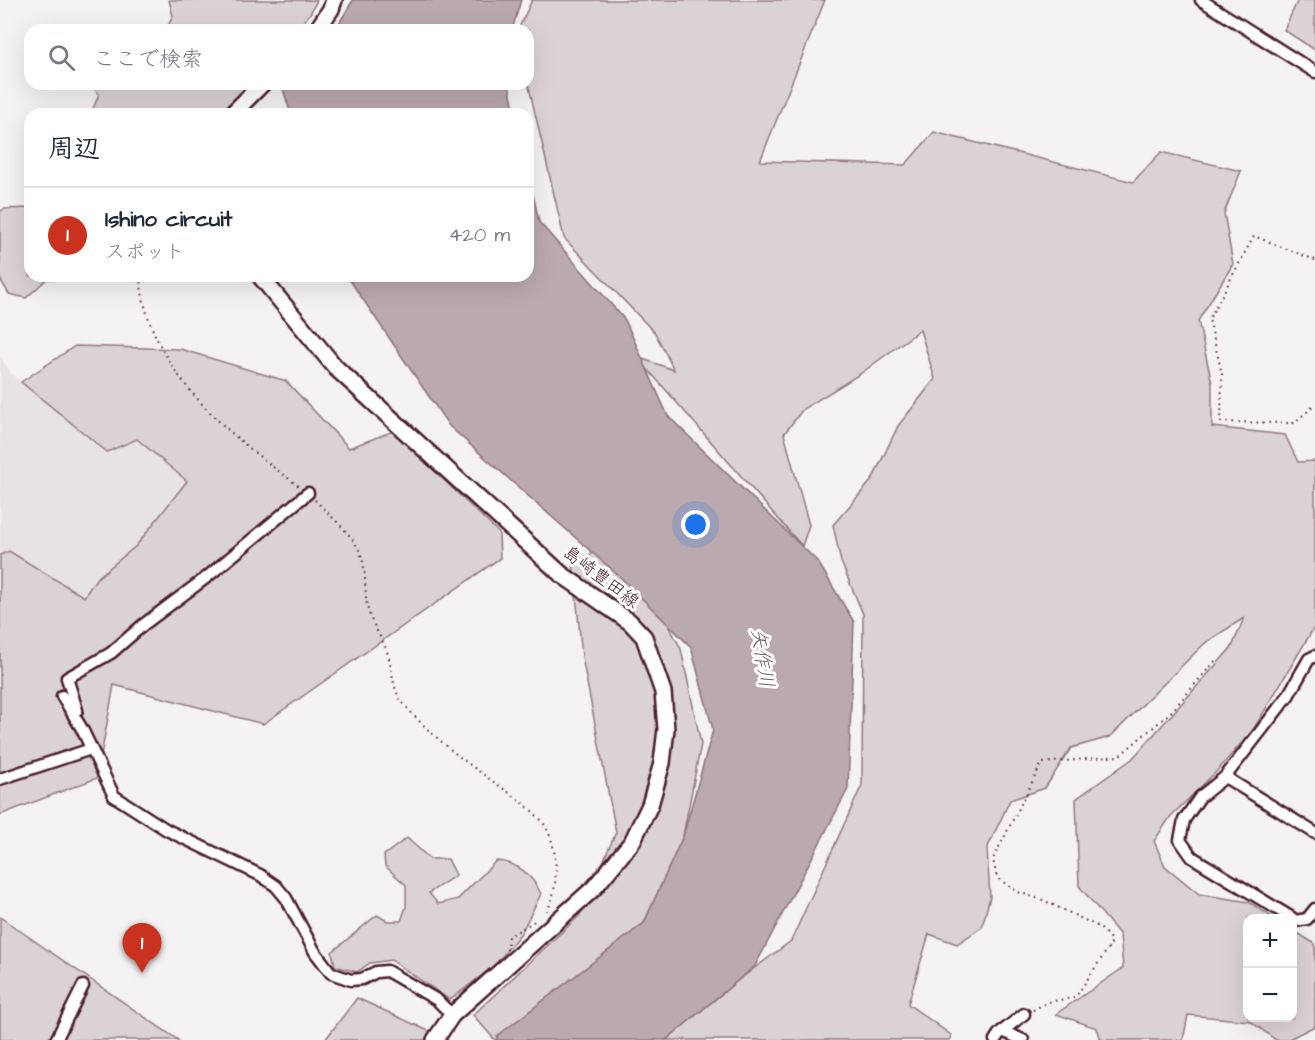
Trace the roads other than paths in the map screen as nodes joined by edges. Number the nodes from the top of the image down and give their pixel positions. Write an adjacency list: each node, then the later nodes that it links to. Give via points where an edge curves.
1 (334, 0): 3 (main road)
2 (1201, 0): 4 (street)
3 (321, 24)
4 (1315, 72)
5 (256, 90): 6 (main road)
6 (238, 108)
7 (265, 282): 19 (main road, 島崎豊田線, via 336,368 561,574 630,622 644,638 663,692 666,729 662,763 650,805 632,842 594,888)
8 (309, 493): 12 (street, via 111,653 67,678 91,749)
9 (1315, 656): 11 (street, via 1309,659 1288,696)
10 (62, 696): 19 (street, via 114,796 167,830 276,886 331,973 351,980 387,971 437,1000)
11 (1225, 777): 13 (street); 15 (street, via 1200,797 1184,820 1180,840 1192,858)
12 (0, 779)
13 (1315, 833)
14 (1315, 909): 16 (street, via 1307,919)
15 (1284, 914)
16 (1297, 921)
17 (83, 986): 21 (street)
18 (1024, 1014): 20 (street)
19 (452, 1016): 22 (main road, 島崎豊田線)
20 (999, 1036): 23 (street)
21 (56, 1040)
22 (435, 1040)
23 (1023, 1040)

